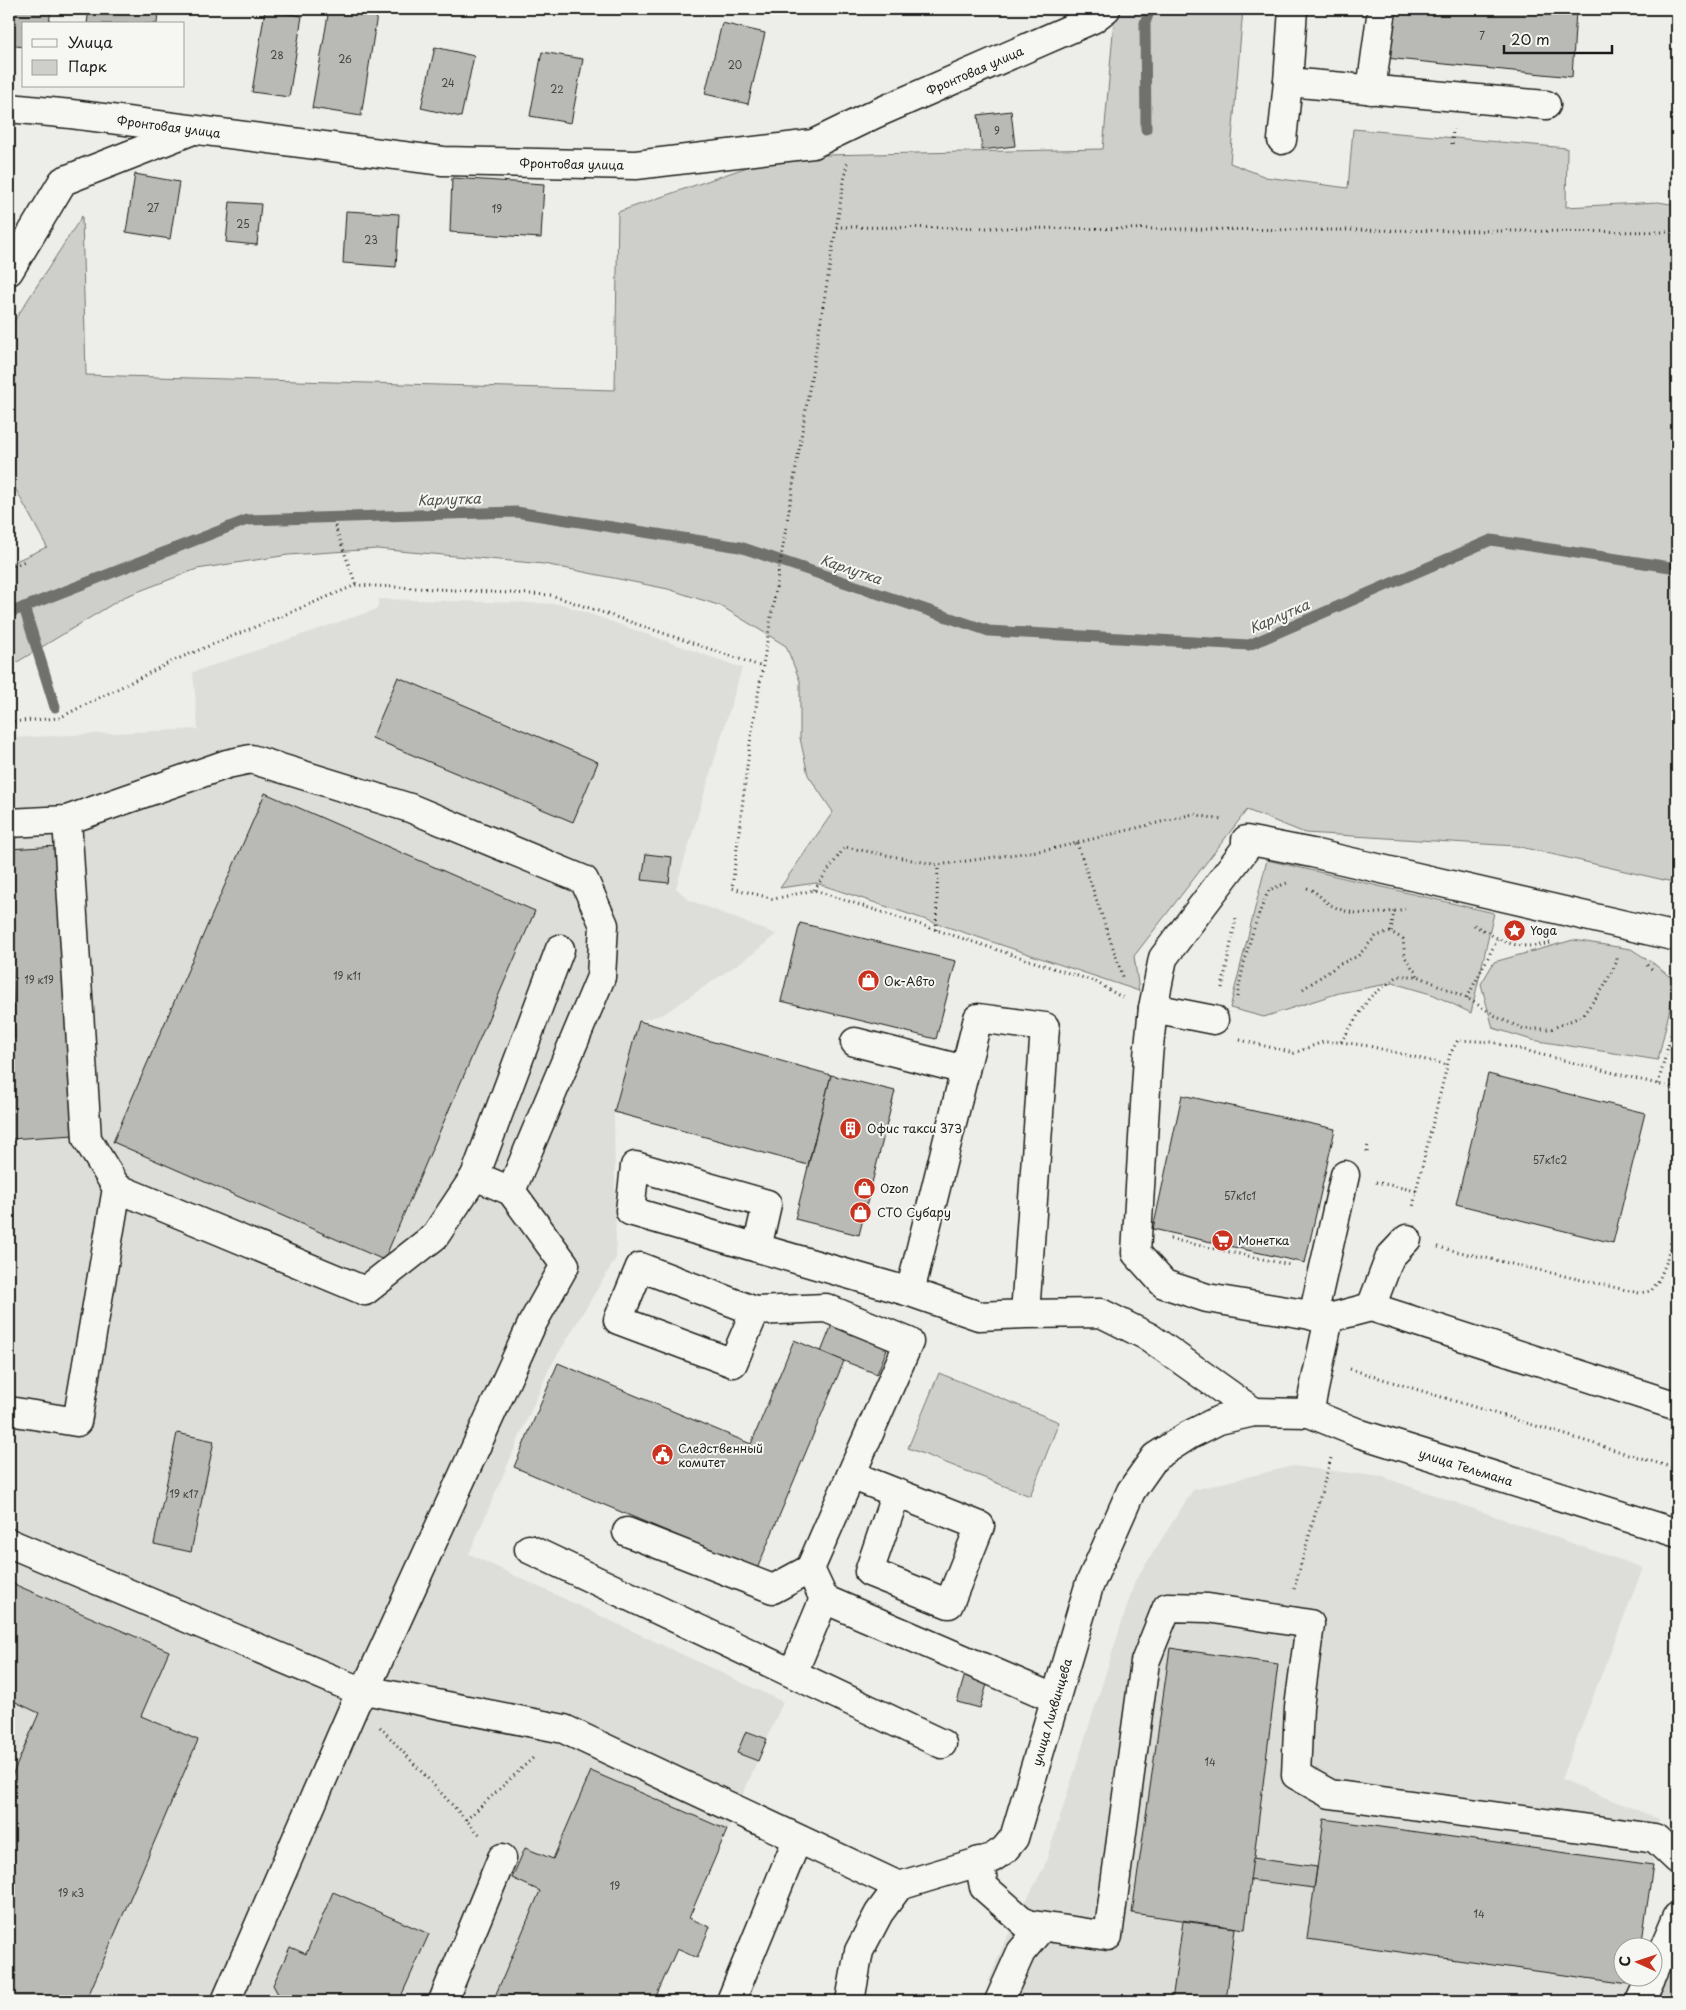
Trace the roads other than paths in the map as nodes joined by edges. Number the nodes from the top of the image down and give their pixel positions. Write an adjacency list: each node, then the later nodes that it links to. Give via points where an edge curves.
1 (1106, 9): 8 (street, Фронтовая улица, via 1093,19 813,144 636,165 452,161)
2 (1293, 9): 4 (street)
3 (1382, 9): 5 (street)
4 (1288, 82): 5 (street); 9 (street)
5 (1371, 90): 6 (street)
6 (1546, 105)
7 (9, 108): 8 (street, Фронтовая улица)
8 (194, 129): 10 (street, via 63,181)
9 (1282, 140)
10 (9, 270)
11 (67, 820): 12 (street); 21 (street, via 87,1138); 22 (street, via 227,764 251,759 410,808 584,880 604,925 601,977)
12 (9, 823)
13 (1677, 937): 15 (street, via 1304,871 1246,840 1246,848 1163,958)
14 (560, 949): 19 (street)
15 (1145, 1008): 16 (street); 29 (street, via 1136,1252 1164,1284 1207,1298)
16 (1217, 1009)
17 (855, 1042): 18 (street)
18 (965, 1070): 25 (street); 28 (street, via 978,1018 1045,1027)
19 (475, 1176): 21 (street, via 435,1236 365,1290); 22 (street)
20 (1358, 1178): 29 (street, via 1326,1259)
21 (117, 1188): 31 (street, via 77,1422)
22 (511, 1191): 43 (street, via 565,1265 532,1324)
23 (1406, 1239): 26 (street, via 1390,1257)
24 (757, 1248): 24 (street, via 630,1211 635,1166 767,1204); 25 (street)
25 (910, 1292): 28 (street, via 979,1316)
26 (1371, 1307): 29 (street); 30 (street)
27 (755, 1311): 27 (street, via 640,1267 618,1320 733,1363); 34 (street, via 826,1308 909,1342)
28 (1025, 1314): 32 (street, via 1101,1313 1149,1337)
29 (1321, 1317): 33 (street)
30 (1677, 1406)
31 (9, 1411)
32 (1254, 1412): 33 (street, улица Тельмана); 44 (street, улица Лихвинцева, via 1219,1420 1188,1435 1155,1457 1136,1484 1089,1586)
33 (1309, 1413): 37 (street, улица Тельмана, via 1361,1434)
34 (851, 1475): 35 (street); 40 (street)
35 (896, 1493)
36 (628, 1532): 40 (street, via 774,1589)
37 (1677, 1533)
38 (9, 1542): 43 (street, via 348,1686)
39 (529, 1549): 42 (street)
40 (810, 1569): 41 (street)
41 (824, 1598): 42 (street); 44 (street)
42 (793, 1673): 45 (street)
43 (361, 1696): 46 (street, via 564,1729); 55 (street)
44 (1056, 1699): 49 (street, улица Лихвинцева, via 1014,1838 1004,1850)
45 (942, 1744)
46 (797, 1840): 50 (street); 57 (street)
47 (502, 1858): 56 (street)
48 (1677, 1859): 52 (street, via 1655,1838 1330,1794 1296,1775 1299,1707 1310,1624 1208,1608 1167,1607 1145,1662 1108,1936)
49 (980, 1861): 50 (street, улица Лихвинцева); 52 (street, via 984,1887 1026,1924)
50 (899, 1886): 58 (street, via 879,1913 859,1951)
51 (1677, 1917): 53 (street)
52 (1042, 1927): 59 (street, via 1021,1952)
53 (1664, 1948)
54 (1646, 1988): 60 (street)
55 (226, 2001)
56 (443, 2001)
57 (732, 2001)
58 (850, 2001)
59 (999, 2001)
60 (1640, 2001)

